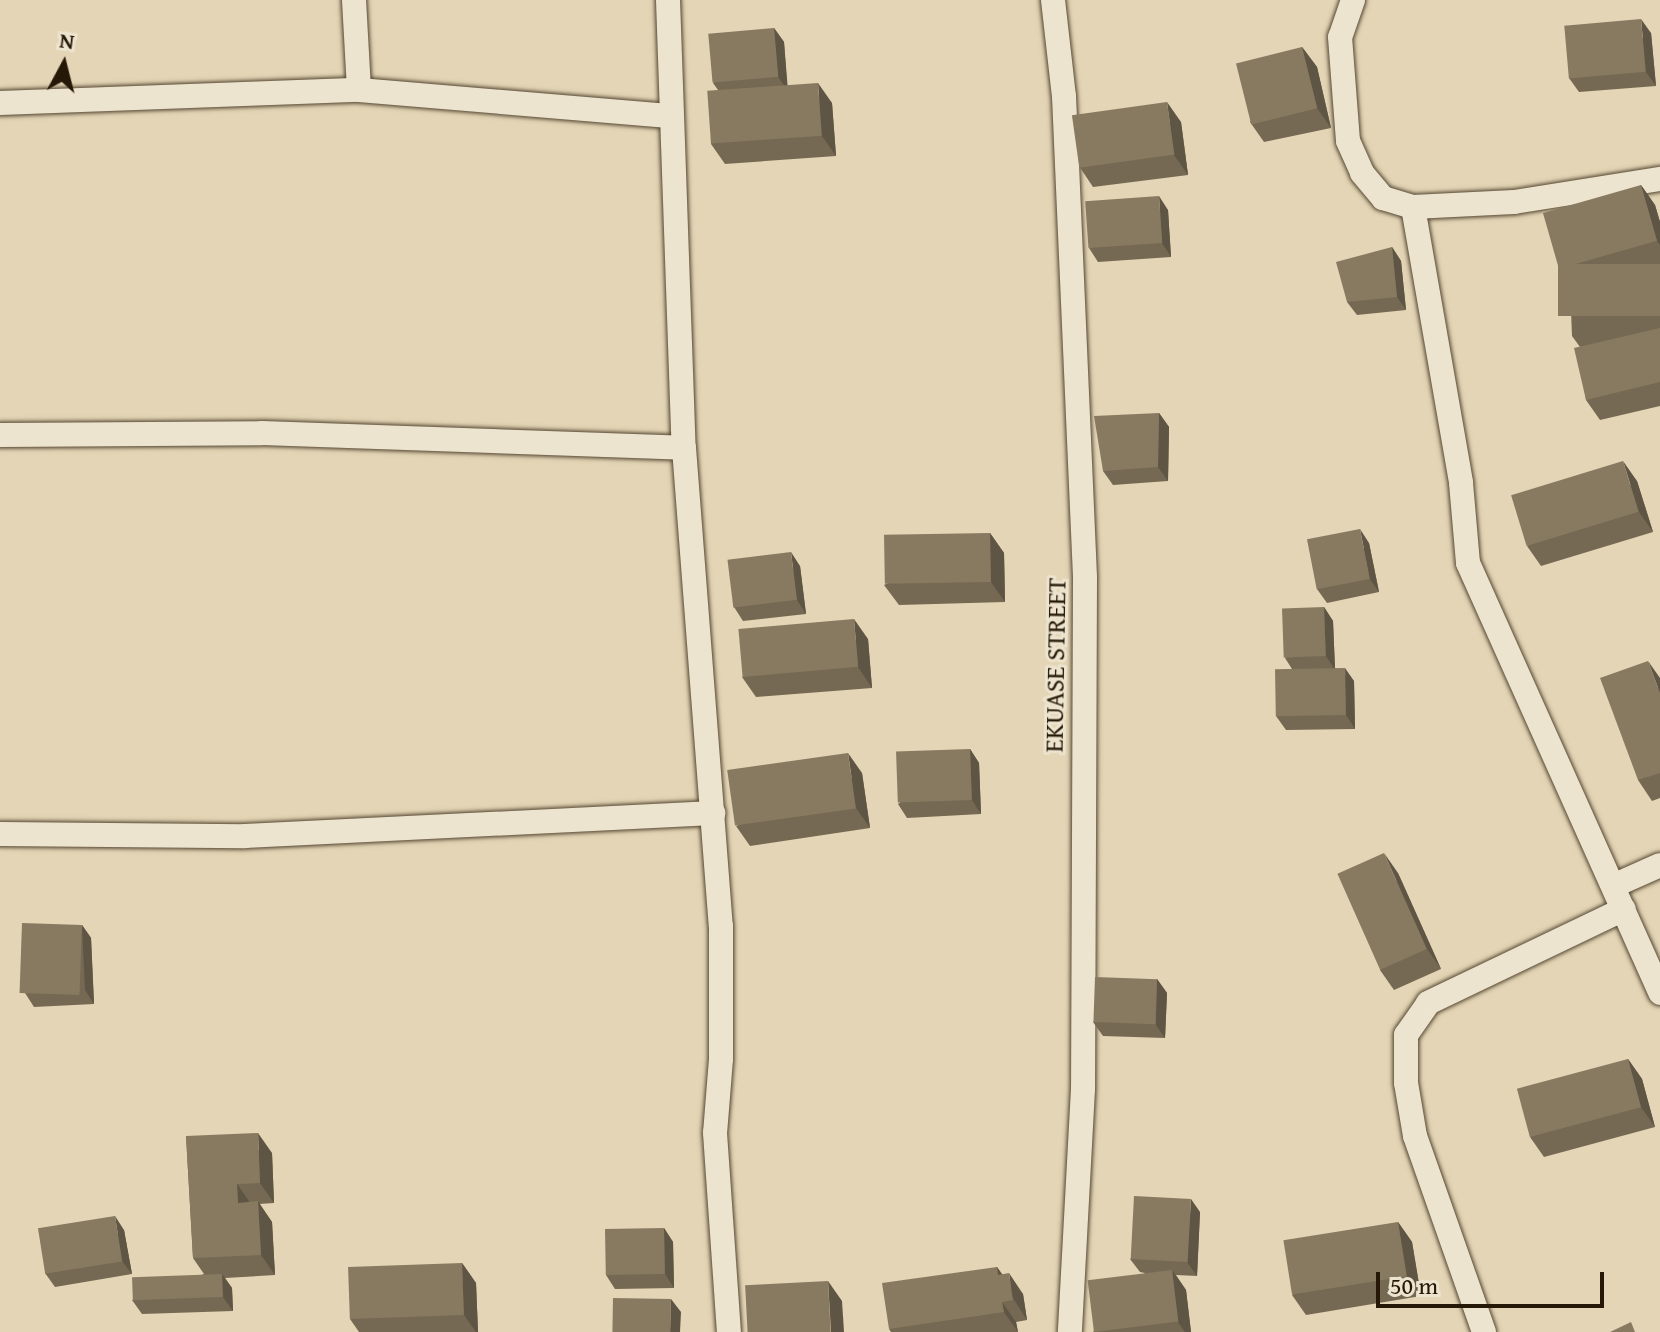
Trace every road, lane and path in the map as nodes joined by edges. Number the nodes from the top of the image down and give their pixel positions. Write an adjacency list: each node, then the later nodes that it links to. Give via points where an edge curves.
1 (354, 0): 5 (street)
2 (668, 0): 7 (street)
3 (1053, 0): 19 (street, EKUASE STREET, via 1064,96 1085,578 1083,1089)
4 (1353, 0): 9 (street, via 1340,37 1348,141 1362,173 1383,198)
5 (359, 90): 6 (street); 7 (street)
6 (0, 103)
7 (669, 116): 11 (street)
8 (1660, 179): 9 (street, via 1514,202)
9 (1413, 207): 15 (street, via 1461,483 1468,563)
10 (0, 435): 11 (street, via 262,433)
11 (684, 448): 12 (street)
12 (713, 813): 13 (street, via 245,836); 18 (street, via 721,926 715,1133)
13 (0, 834)
14 (1660, 865): 15 (street)
15 (1613, 886): 16 (street)
16 (1624, 909): 17 (street); 20 (street, via 1428,1003 1406,1035 1406,1083 1415,1136)
17 (1660, 993)
18 (729, 1332)
19 (1070, 1332)
20 (1484, 1332)

